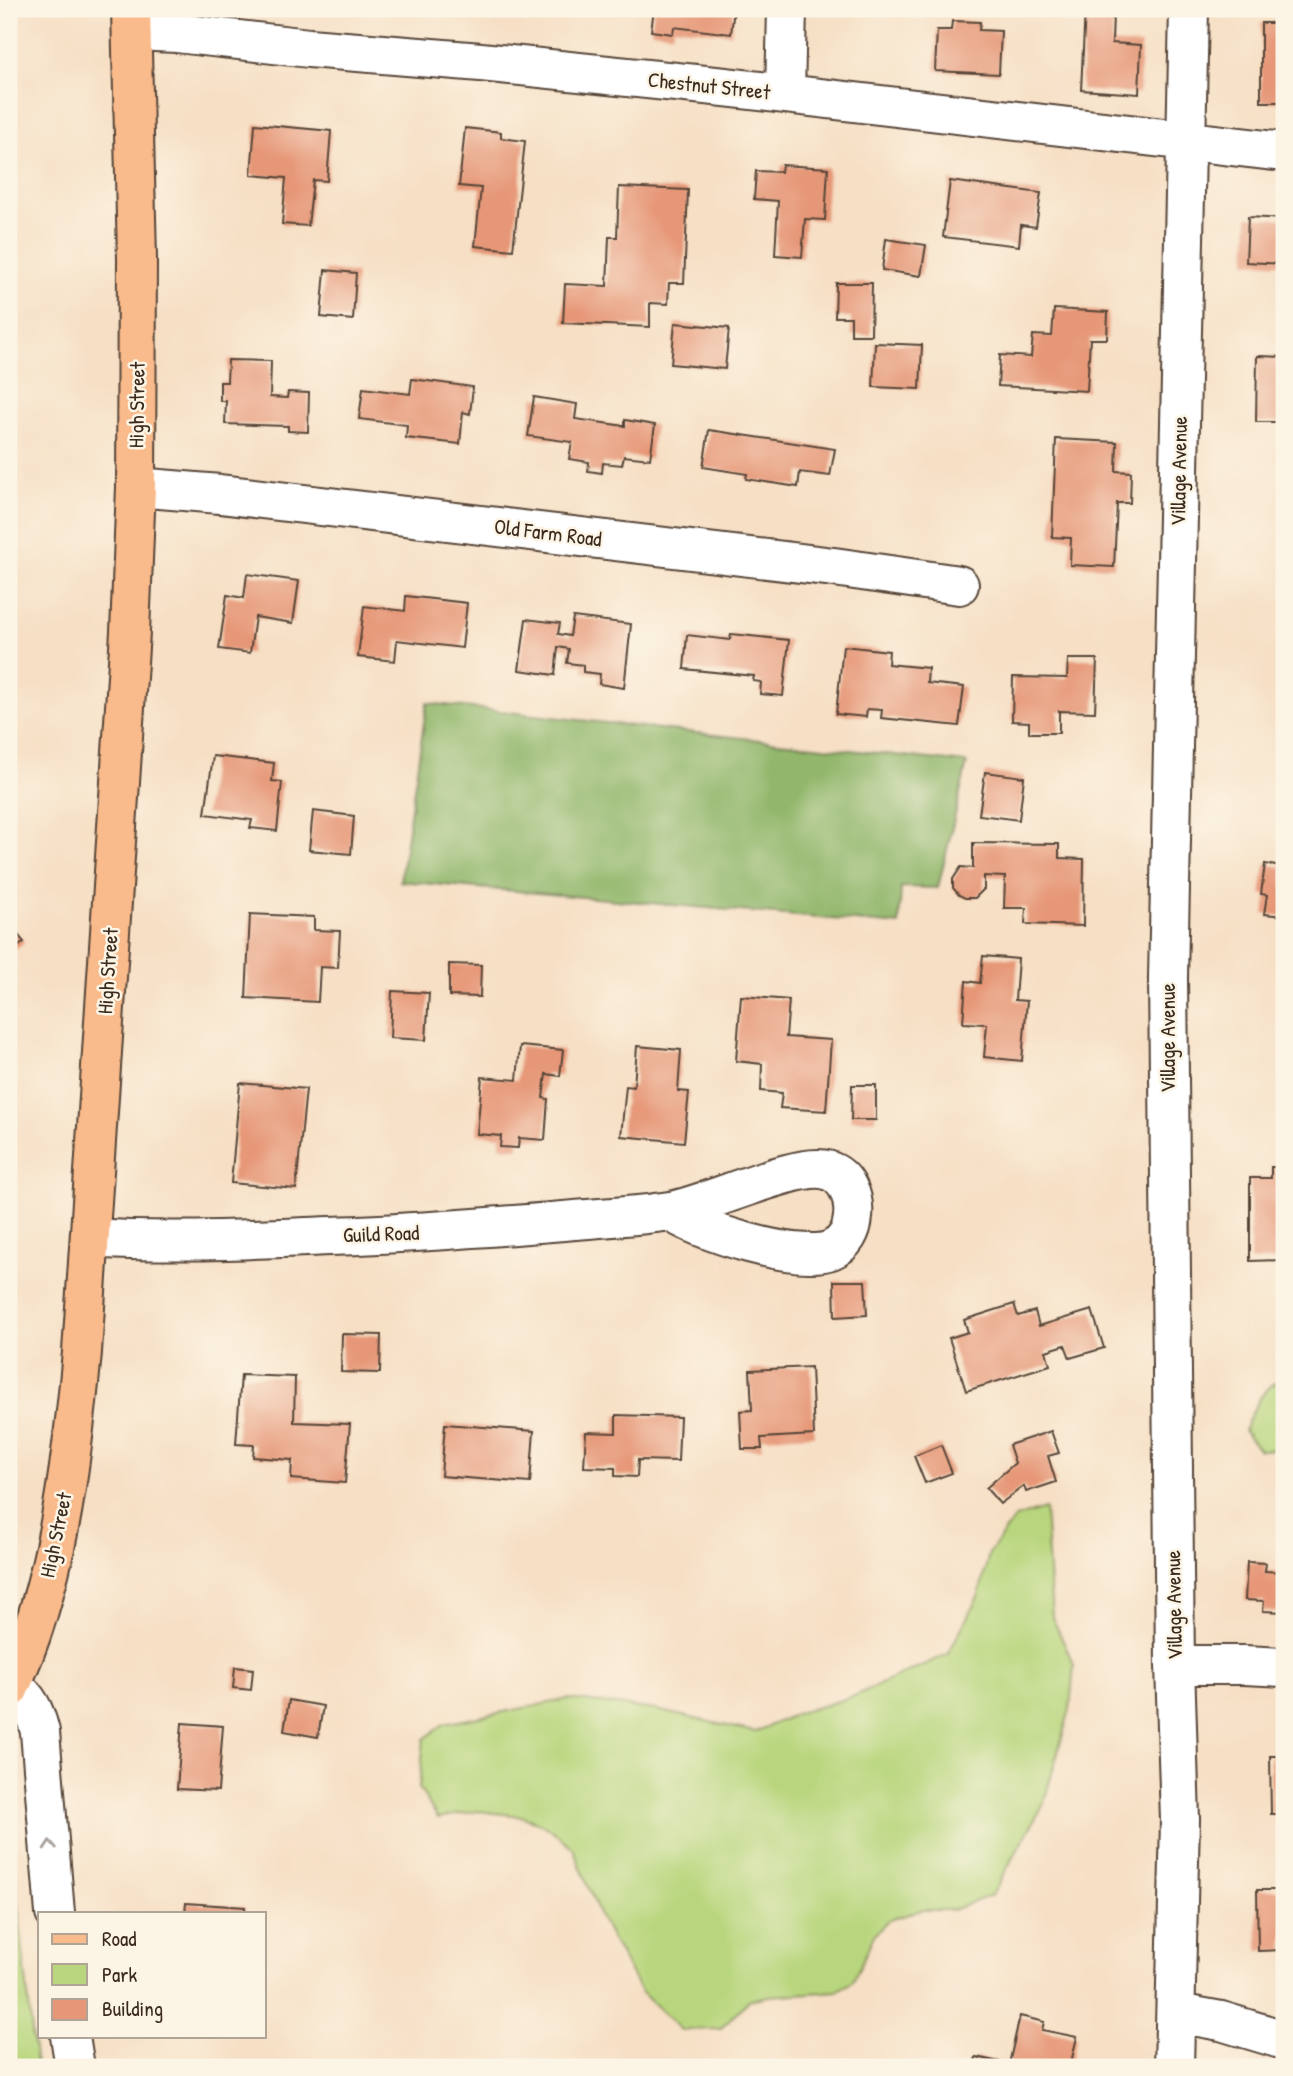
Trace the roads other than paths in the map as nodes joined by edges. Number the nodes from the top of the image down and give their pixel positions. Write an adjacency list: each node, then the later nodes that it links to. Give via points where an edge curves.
1 (787, 9): 4 (street)
2 (1189, 9): 5 (street, Village Avenue)
3 (132, 20): 4 (street, Chestnut Street, via 177,33 309,48); 7 (main road, High Street, via 138,271)
4 (785, 94): 5 (street, Chestnut Street)
5 (1186, 142): 6 (street, Chestnut Street); 11 (street, Village Avenue, via 1168,978)
6 (1284, 152)
7 (136, 487): 8 (street, Old Farm Road, via 234,495); 10 (main road, High Street)
8 (959, 585)
9 (670, 1211): 10 (street, Guild Road, via 416,1233 187,1242)
10 (90, 1238): 13 (main road, High Street, via 78,1402 64,1497 43,1593)
11 (1175, 1665): 12 (street); 15 (street, Village Avenue, via 1180,1820)
12 (1284, 1667)
13 (10, 1687): 14 (street, High Street, one-way to 13, via 40,1732 33,1707)
14 (55, 1912)
15 (1177, 2013): 17 (street); 19 (street, Village Avenue)
16 (70, 2038): 18 (street)
17 (1284, 2040)
18 (75, 2067)
19 (1174, 2067)

